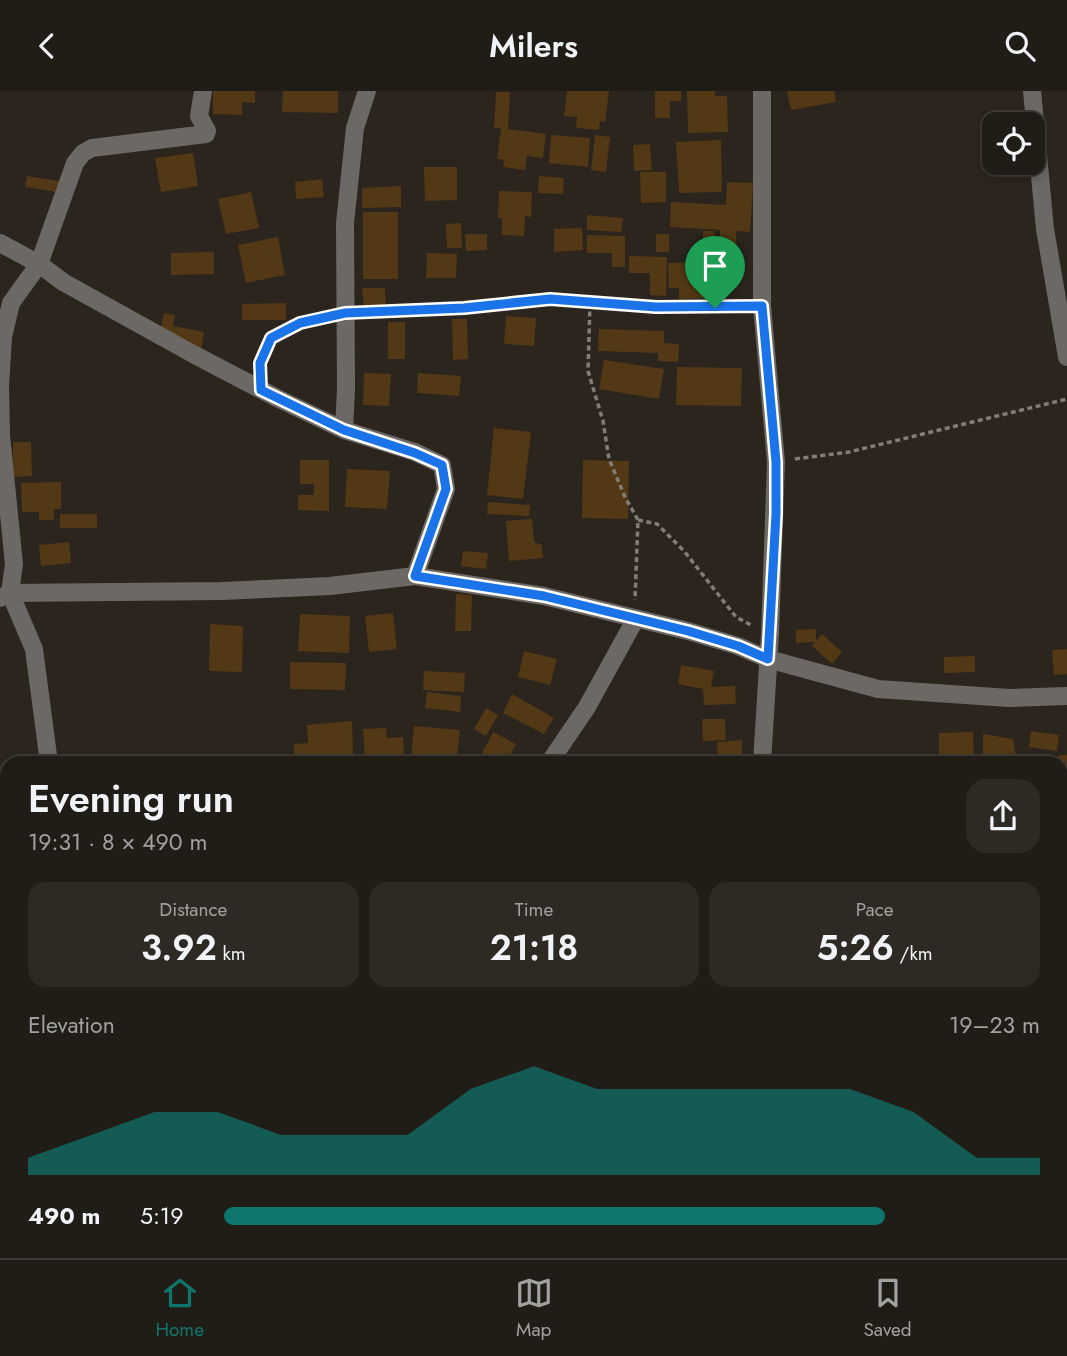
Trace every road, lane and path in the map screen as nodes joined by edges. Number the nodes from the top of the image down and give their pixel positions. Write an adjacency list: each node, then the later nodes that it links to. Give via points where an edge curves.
1 (203, 91): 6 (street, via 200,116 206,134 92,148 83,153 65,186)
2 (367, 91): 9 (street, via 355,128 347,209)
3 (762, 91): 8 (street)
4 (1032, 91): 10 (street, via 1045,229)
5 (0, 243): 6 (street)
6 (38, 264): 11 (street); 17 (street, via 12,303 3,337 1,435 14,564)
7 (590, 303): 8 (path); 9 (path, via 550,299); 15 (path, via 588,372 609,459)
8 (762, 306): 14 (street)
9 (345, 313): 11 (path, via 300,323 271,338 260,363); 13 (street)
10 (1067, 357)
11 (261, 390): 13 (street)
12 (1067, 399): 14 (path, via 849,452)
13 (344, 430): 16 (street, via 442,465 446,489)
14 (776, 462): 19 (street)
15 (638, 520): 18 (path); 19 (path, via 657,524 736,617)
16 (415, 576): 17 (street, via 330,586); 18 (street, via 544,596)
17 (5, 596): 22 (street, via 34,649)
18 (635, 620): 20 (street, via 688,631); 23 (street)
19 (770, 633): 20 (street)
20 (768, 659): 21 (street, via 878,689 1009,698); 24 (street)
21 (1067, 696)
22 (48, 756)
23 (554, 756)
24 (762, 756)

